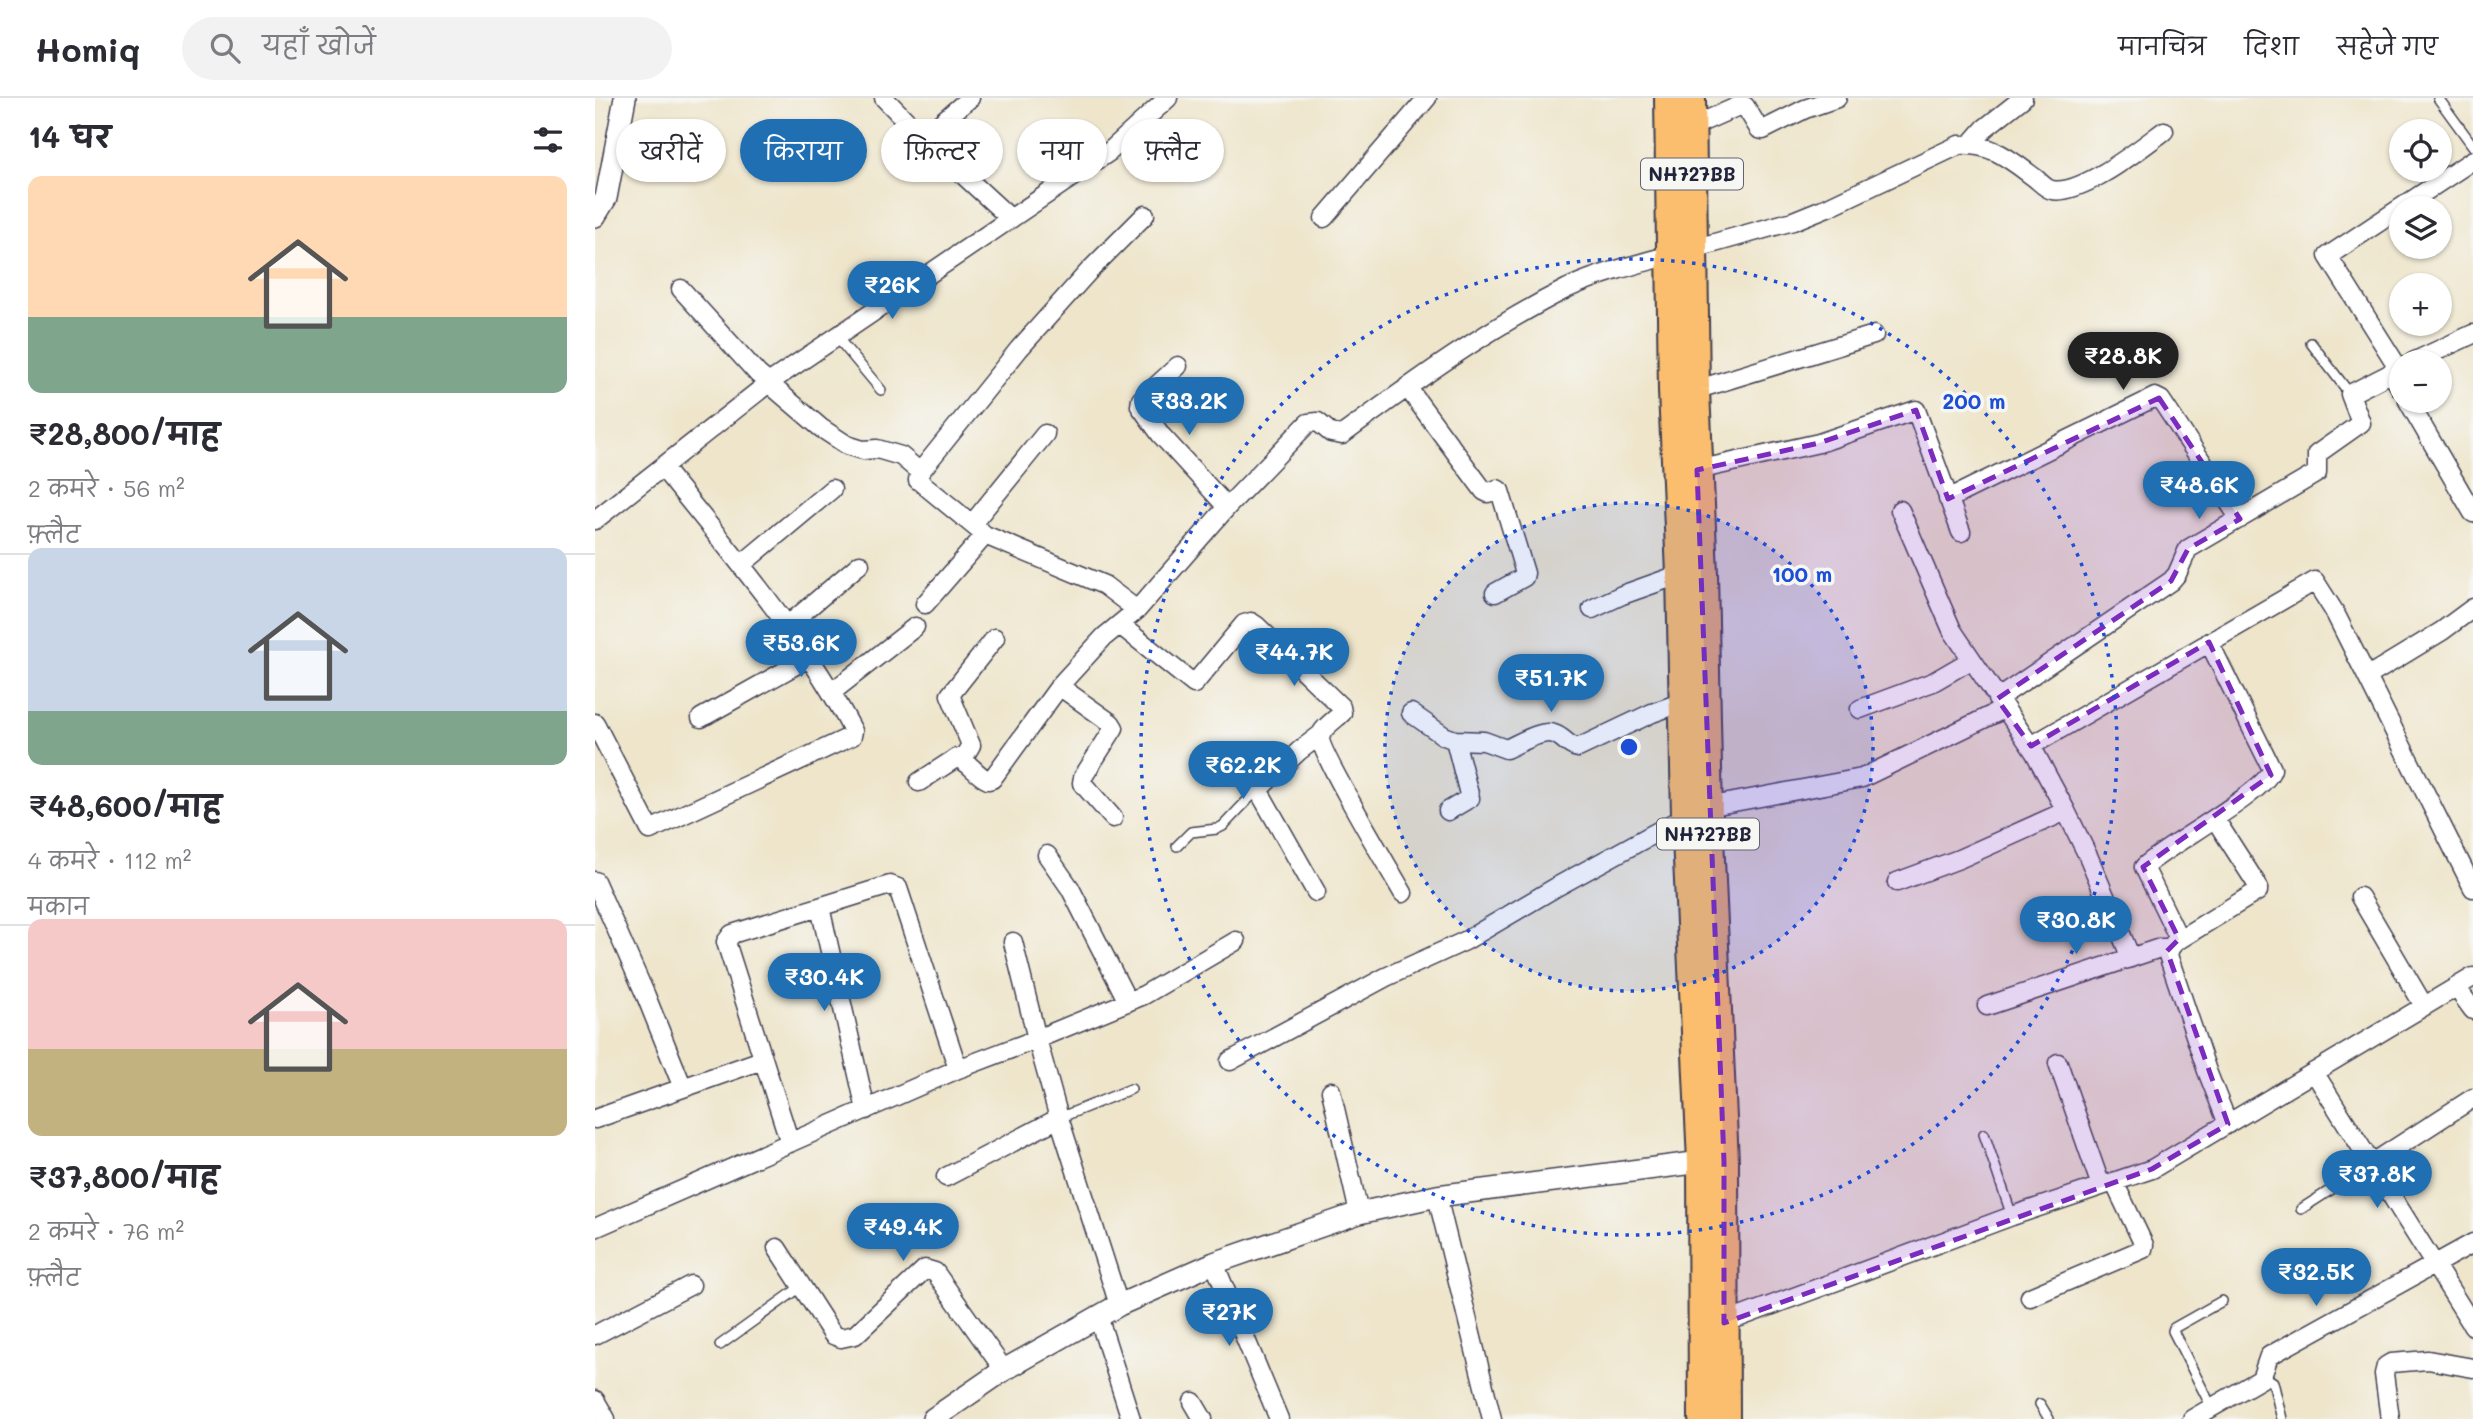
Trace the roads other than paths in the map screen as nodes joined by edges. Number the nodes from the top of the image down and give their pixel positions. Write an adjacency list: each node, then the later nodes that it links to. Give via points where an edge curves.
1 (625, 98): 20 (street, via 606,198)
2 (884, 98): 11 (street)
3 (970, 98): 12 (street)
4 (1168, 98): 22 (street, via 1109,152)
5 (1427, 98): 21 (street)
6 (1669, 98): 23 (highway, NH727BB)
7 (1691, 98): 13 (highway, NH727BB)
8 (1837, 98): 13 (street, via 1763,130 1741,105)
9 (2023, 98): 15 (street)
10 (2438, 98): 16 (lane)
11 (904, 119)
12 (945, 119)
13 (1691, 127): 23 (highway, NH727BB)
14 (2164, 131): 15 (street, via 2108,172 2064,190 2047,188 2005,156)
15 (1971, 144): 23 (street, via 1939,152 1793,221)
16 (2473, 146)
17 (2473, 160): 29 (street, via 2327,256)
18 (971, 182): 22 (street)
19 (1145, 215): 42 (street, via 1035,330)
20 (595, 216)
21 (1324, 218)
22 (1011, 219): 27 (street)
23 (1682, 252): 34 (street, via 1570,288); 36 (highway, NH727BB); 54 (highway, NH727BB, via 1673,391)
24 (681, 289): 33 (street, via 723,338)
25 (2473, 334): 30 (street)
26 (1874, 335): 36 (street)
27 (836, 337): 33 (street); 35 (lane)
28 (2311, 343): 37 (lane)
29 (2389, 350)
30 (2439, 350)
31 (1178, 366): 45 (street, via 1140,406)
32 (2389, 374): 37 (street)
33 (770, 382): 40 (street); 42 (street, via 821,428 847,444 888,451)
34 (1407, 387): 45 (street, via 1342,435 1318,422 1308,423); 55 (street, via 1483,491 1500,491 1525,573)
35 (881, 390)
36 (1695, 390): 41 (highway, NH727BB)
37 (2350, 394): 48 (street, via 2361,423 2317,454 2317,473)
38 (2415, 413): 47 (street)
39 (1045, 434): 50 (street)
40 (663, 468): 49 (street); 53 (street)
41 (1697, 470): 44 (street, via 1819,443 1916,410); 83 (highway, NH727BB, via 1703,573)
42 (920, 472): 50 (street, via 921,483)
43 (832, 489): 53 (street)
44 (1948, 499): 48 (street, via 2155,397); 51 (street)
45 (1227, 506): 59 (street)
46 (1901, 510): 66 (street, via 1952,629)
47 (2473, 513)
48 (2241, 519): 71 (street, via 2188,550 2171,582)
49 (595, 520)
50 (979, 529): 56 (street); 59 (street, via 1104,585)
51 (1961, 532)
52 (860, 564): 60 (street)
53 (741, 565): 60 (street)
54 (1681, 574): 58 (street); 70 (highway, NH727BB)
55 (1495, 593)
56 (925, 604)
57 (2473, 608): 67 (street)
58 (1592, 609)
59 (1137, 610): 61 (street)
60 (788, 625): 65 (street)
61 (1120, 625): 68 (street); 76 (street, via 1194,684 1244,624 1251,622 1342,707 1342,713)
62 (915, 627): 69 (street)
63 (995, 638): 79 (street, via 950,695 971,745)
64 (2209, 642): 67 (street, via 2315,581); 78 (street); 86 (street, via 2271,769 2266,780)
65 (810, 657): 69 (street); 74 (street)
66 (1971, 660): 71 (street); 72 (street, via 1933,681)
67 (2368, 676): 91 (street)
68 (1059, 686): 79 (street, via 992,779 979,777); 85 (street, via 1114,728 1082,783)
69 (832, 692): 75 (street, via 852,736 653,830)
70 (1683, 702): 77 (street, via 1578,748 1546,733 1506,749 1484,741); 83 (highway, NH727BB)
71 (2001, 704): 78 (street); 83 (street, via 1862,778)
72 (1860, 709)
73 (1411, 713): 77 (street)
74 (701, 718)
75 (597, 733)
76 (1320, 736): 81 (street); 93 (street, via 1331,765)
77 (1455, 740): 82 (street, via 1470,798)
78 (2031, 746): 84 (street)
79 (962, 760): 80 (street, via 956,758)
80 (919, 782)
81 (1259, 788): 87 (lane, via 1223,826 1191,832); 92 (street)
82 (1448, 811)
83 (1697, 811): 108 (street, via 1465,941 1386,977); 122 (highway, NH727BB)
84 (2066, 811): 90 (street); 99 (street)
85 (1113, 818)
86 (2214, 819): 98 (street, via 2144,867); 98 (street, via 2258,891)
87 (1177, 846)
88 (1047, 855): 102 (street, via 1070,888)
89 (595, 881): 112 (street)
90 (1897, 882)
91 (2473, 888)
92 (1316, 892)
93 (1403, 893)
94 (2360, 897): 104 (street)
95 (820, 907): 107 (street, via 727,938); 110 (street, via 890,885 898,888); 116 (street)
96 (1236, 941): 102 (street)
97 (1013, 942): 106 (street)
98 (2175, 944): 99 (street); 119 (street, via 2168,955)
99 (2131, 958): 103 (street)
100 (2473, 977): 101 (street)
101 (2456, 987): 104 (street); 105 (street)
102 (1128, 1002): 106 (street)
103 (1987, 1006)
104 (2424, 1006): 111 (street)
105 (2473, 1010)
106 (1037, 1038): 110 (street); 117 (street)
107 (762, 1060): 112 (street); 121 (street)
108 (1230, 1061)
109 (2058, 1063): 125 (street)
110 (958, 1069): 116 (street)
111 (2314, 1072): 119 (street); 123 (street)
112 (683, 1088): 118 (street)
113 (1131, 1089): 117 (lane)
114 (1331, 1091): 128 (street)
115 (2473, 1098): 123 (street)
116 (866, 1110): 121 (street)
117 (1059, 1118): 124 (street); 139 (street)
118 (595, 1119)
119 (2228, 1124): 125 (street, via 2152,1169)
120 (1984, 1134): 129 (lane)
121 (790, 1143): 130 (street)
122 (1713, 1160): 126 (street); 141 (highway, NH727BB); 158 (highway, NH727BB)
123 (2371, 1164): 127 (lane); 134 (street)
124 (946, 1177)
125 (2108, 1184): 129 (street); 137 (street, via 2143,1249)
126 (1437, 1196): 128 (street); 157 (street)
127 (2301, 1209)
128 (1359, 1213): 133 (street)
129 (2012, 1216): 141 (street)
130 (595, 1228)
131 (2473, 1243): 134 (street)
132 (777, 1248): 136 (street)
133 (1214, 1263): 139 (street); 156 (street)
134 (2435, 1265): 142 (street); 147 (street, via 2269,1356)
135 (691, 1285): 143 (street)
136 (801, 1286): 144 (lane); 146 (street, via 833,1335 841,1338 855,1335 925,1269 935,1272)
137 (2030, 1297)
138 (2222, 1301): 151 (lane, via 2173,1331)
139 (1119, 1305): 140 (street)
140 (1098, 1317): 146 (street); 154 (street)
141 (1724, 1323): 159 (highway, NH727BB)
142 (2473, 1326)
143 (595, 1335)
144 (720, 1345)
145 (2473, 1368): 163 (street, via 2428,1360 2386,1366)
146 (1004, 1370): 153 (street)
147 (2263, 1376): 151 (street); 162 (lane, via 2273,1382)
148 (595, 1401): 152 (street)
149 (1193, 1402): 155 (street)
150 (2040, 1404): 160 (lane)
151 (2212, 1408): 161 (street)
152 (606, 1419)
153 (933, 1419)
154 (1131, 1419)
155 (1203, 1419)
156 (1279, 1419)
157 (1492, 1419)
158 (1703, 1419)
159 (1725, 1419)
160 (2049, 1419)
161 (2192, 1419)
162 (2282, 1419)
163 (2390, 1419)

